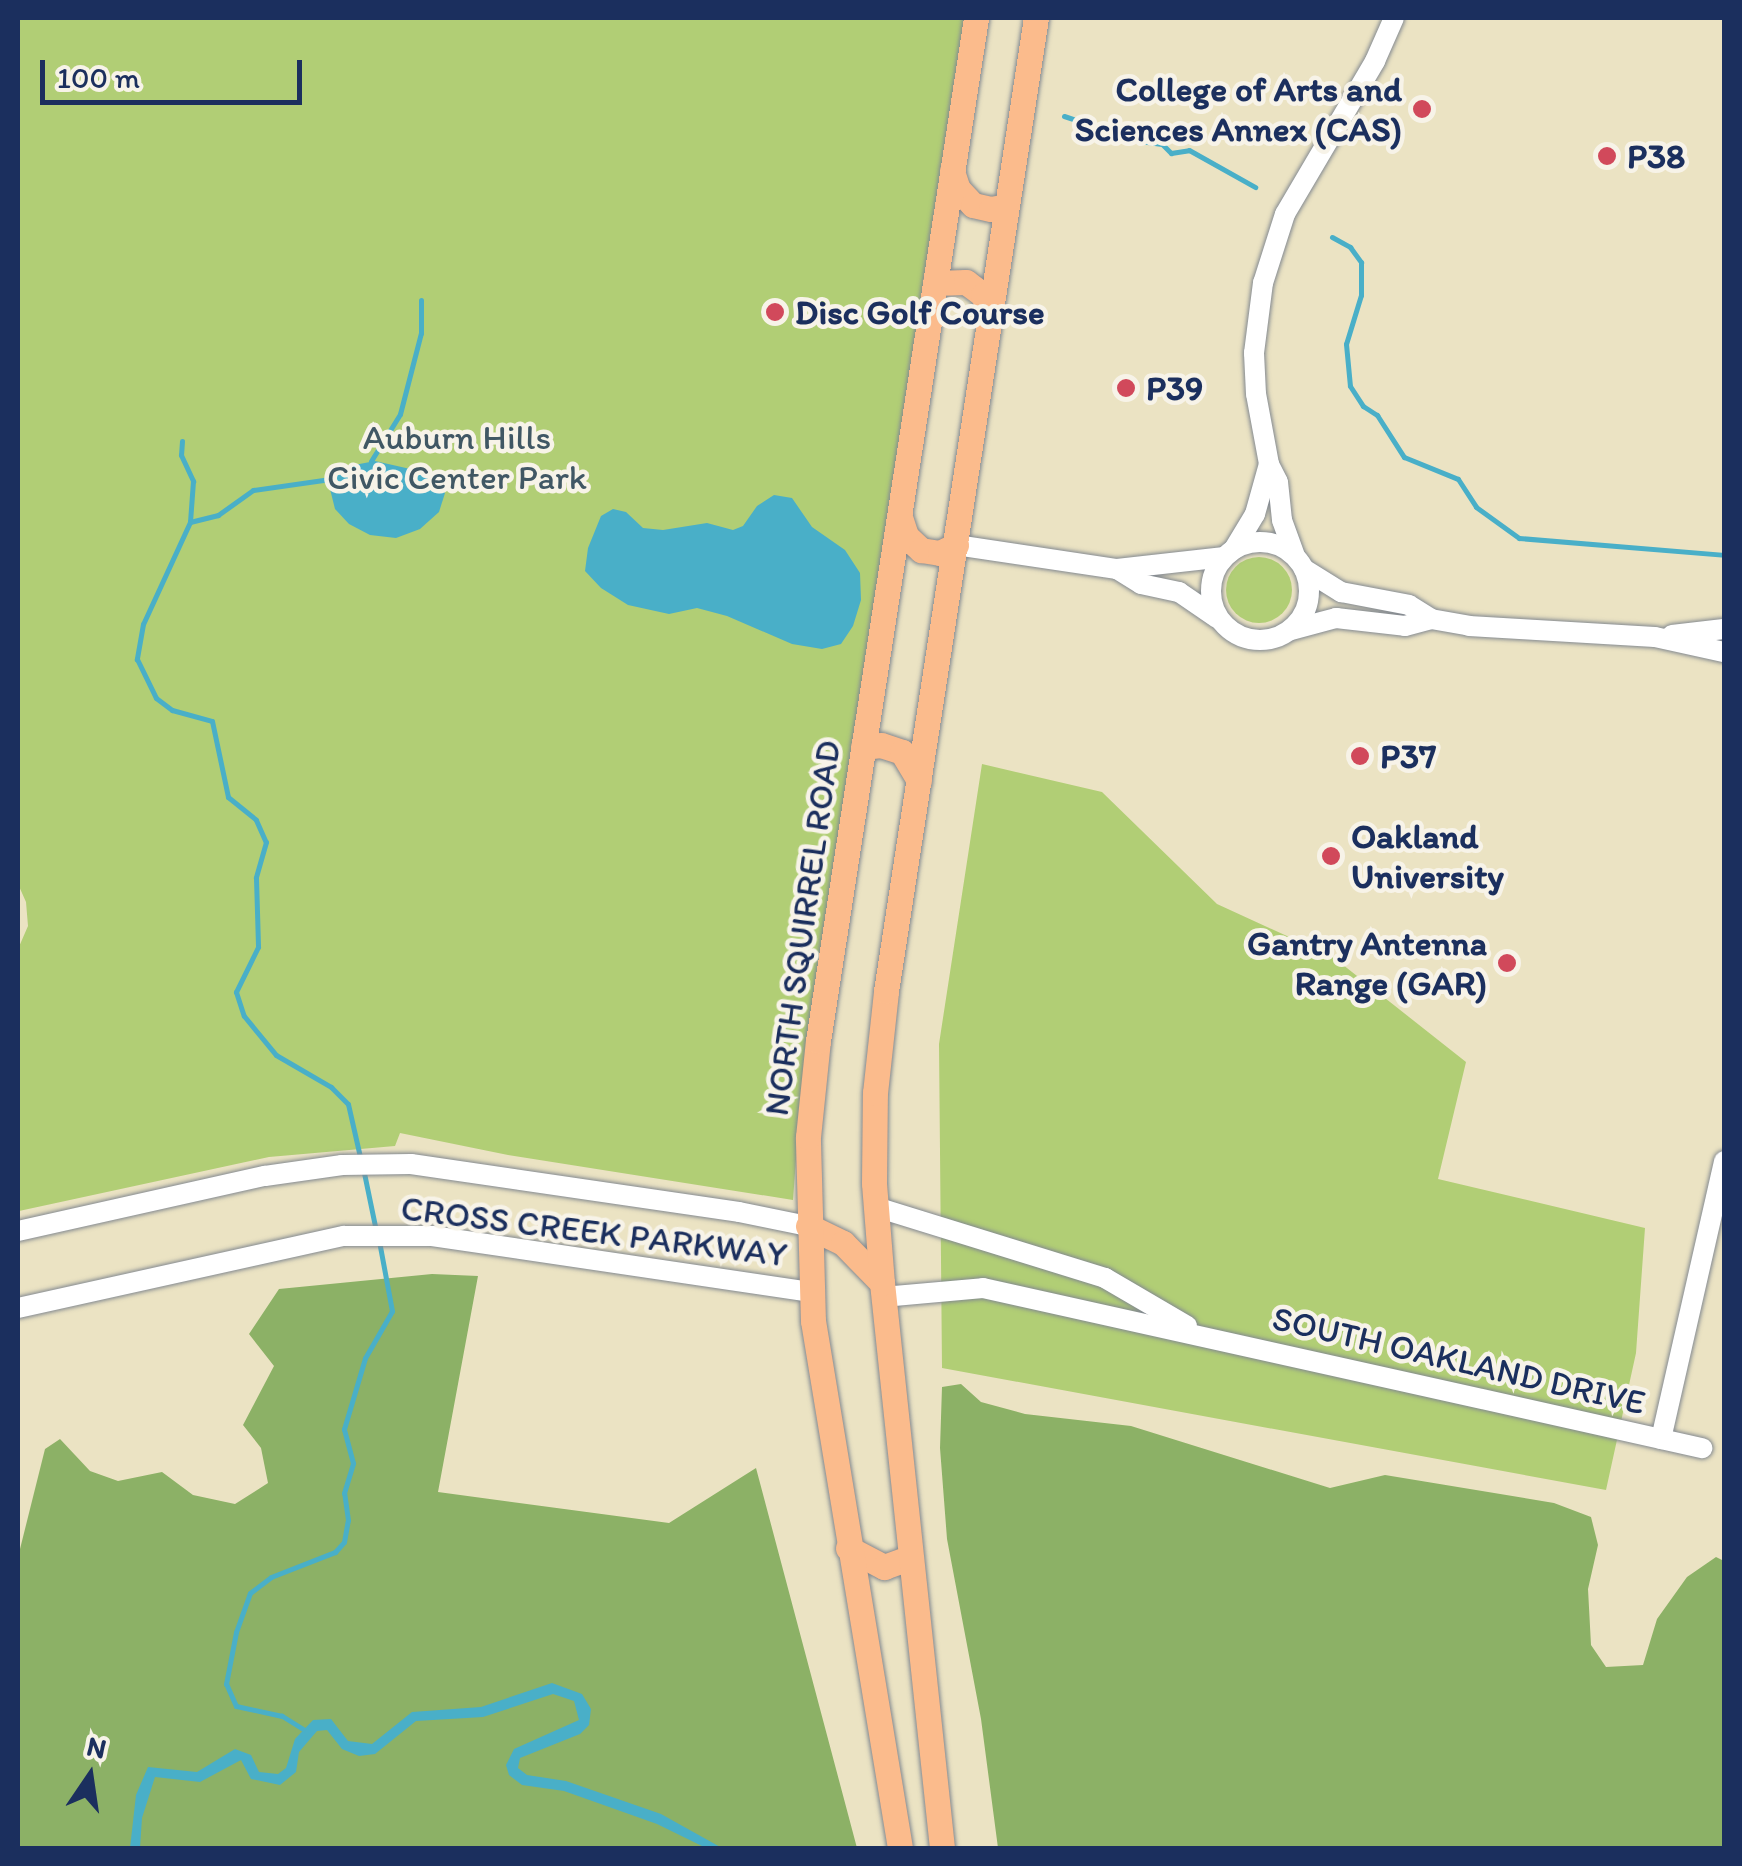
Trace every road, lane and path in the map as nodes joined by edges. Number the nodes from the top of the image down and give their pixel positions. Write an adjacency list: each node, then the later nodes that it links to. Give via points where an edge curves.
1 (976, 18): 4 (main road, NORTH SQUIRREL ROAD)
2 (1036, 18): 5 (main road)
3 (1394, 18): 8 (street, via 1297,190 1269,259 1254,353)
4 (952, 171): 5 (main road, via 973,205); 6 (main road, NORTH SQUIRREL ROAD)
5 (1008, 206): 7 (main road)
6 (935, 283): 7 (main road, via 966,282 983,295); 9 (main road, NORTH SQUIRREL ROAD)
7 (991, 315): 10 (main road)
8 (1269, 464): 11 (street, via 1255,514); 12 (street)
9 (899, 512): 10 (main road, via 906,536 921,550 940,554); 20 (main road, NORTH SQUIRREL ROAD)
10 (956, 545): 13 (street); 21 (main road)
11 (1229, 553): 12 (street, via 1266,542); 13 (street); 14 (street, via 1210,587)
12 (1299, 562): 15 (street, via 1341,592 1409,605); 16 (street, via 1309,600)
13 (1117, 569): 14 (street, via 1140,584 1179,592)
14 (1219, 619): 16 (street, via 1248,640 1275,639)
15 (1431, 619): 16 (street, via 1406,626 1346,617); 18 (street)
16 (1291, 630)
17 (1724, 630): 18 (street)
18 (1655, 637): 19 (street)
19 (1724, 652)
20 (863, 747): 21 (main road, via 902,752); 24 (main road, NORTH SQUIRREL ROAD, via 814,1072)
21 (919, 780): 23 (main road, via 878,1062)
22 (1724, 1161): 30 (street)
23 (876, 1207): 26 (main road); 29 (street, SOUTH OAKLAND DRIVE, via 1105,1278)
24 (808, 1226): 25 (street, CROSS CREEK PARKWAY, via 412,1164 265,1176); 26 (main road, via 843,1243); 27 (main road, NORTH SQUIRREL ROAD)
25 (18, 1231)
26 (883, 1290): 29 (street, SOUTH OAKLAND DRIVE, via 983,1288); 33 (main road)
27 (810, 1292): 28 (street, CROSS CREEK PARKWAY, via 432,1236 344,1236); 32 (main road, NORTH SQUIRREL ROAD)
28 (18, 1308)
29 (1202, 1334): 30 (street, SOUTH OAKLAND DRIVE)
30 (1660, 1439): 31 (street, SOUTH OAKLAND DRIVE)
31 (1702, 1448)
32 (848, 1548): 33 (main road, via 884,1567); 34 (main road, NORTH SQUIRREL ROAD)
33 (910, 1558): 35 (main road)
34 (900, 1848)
35 (942, 1848)

